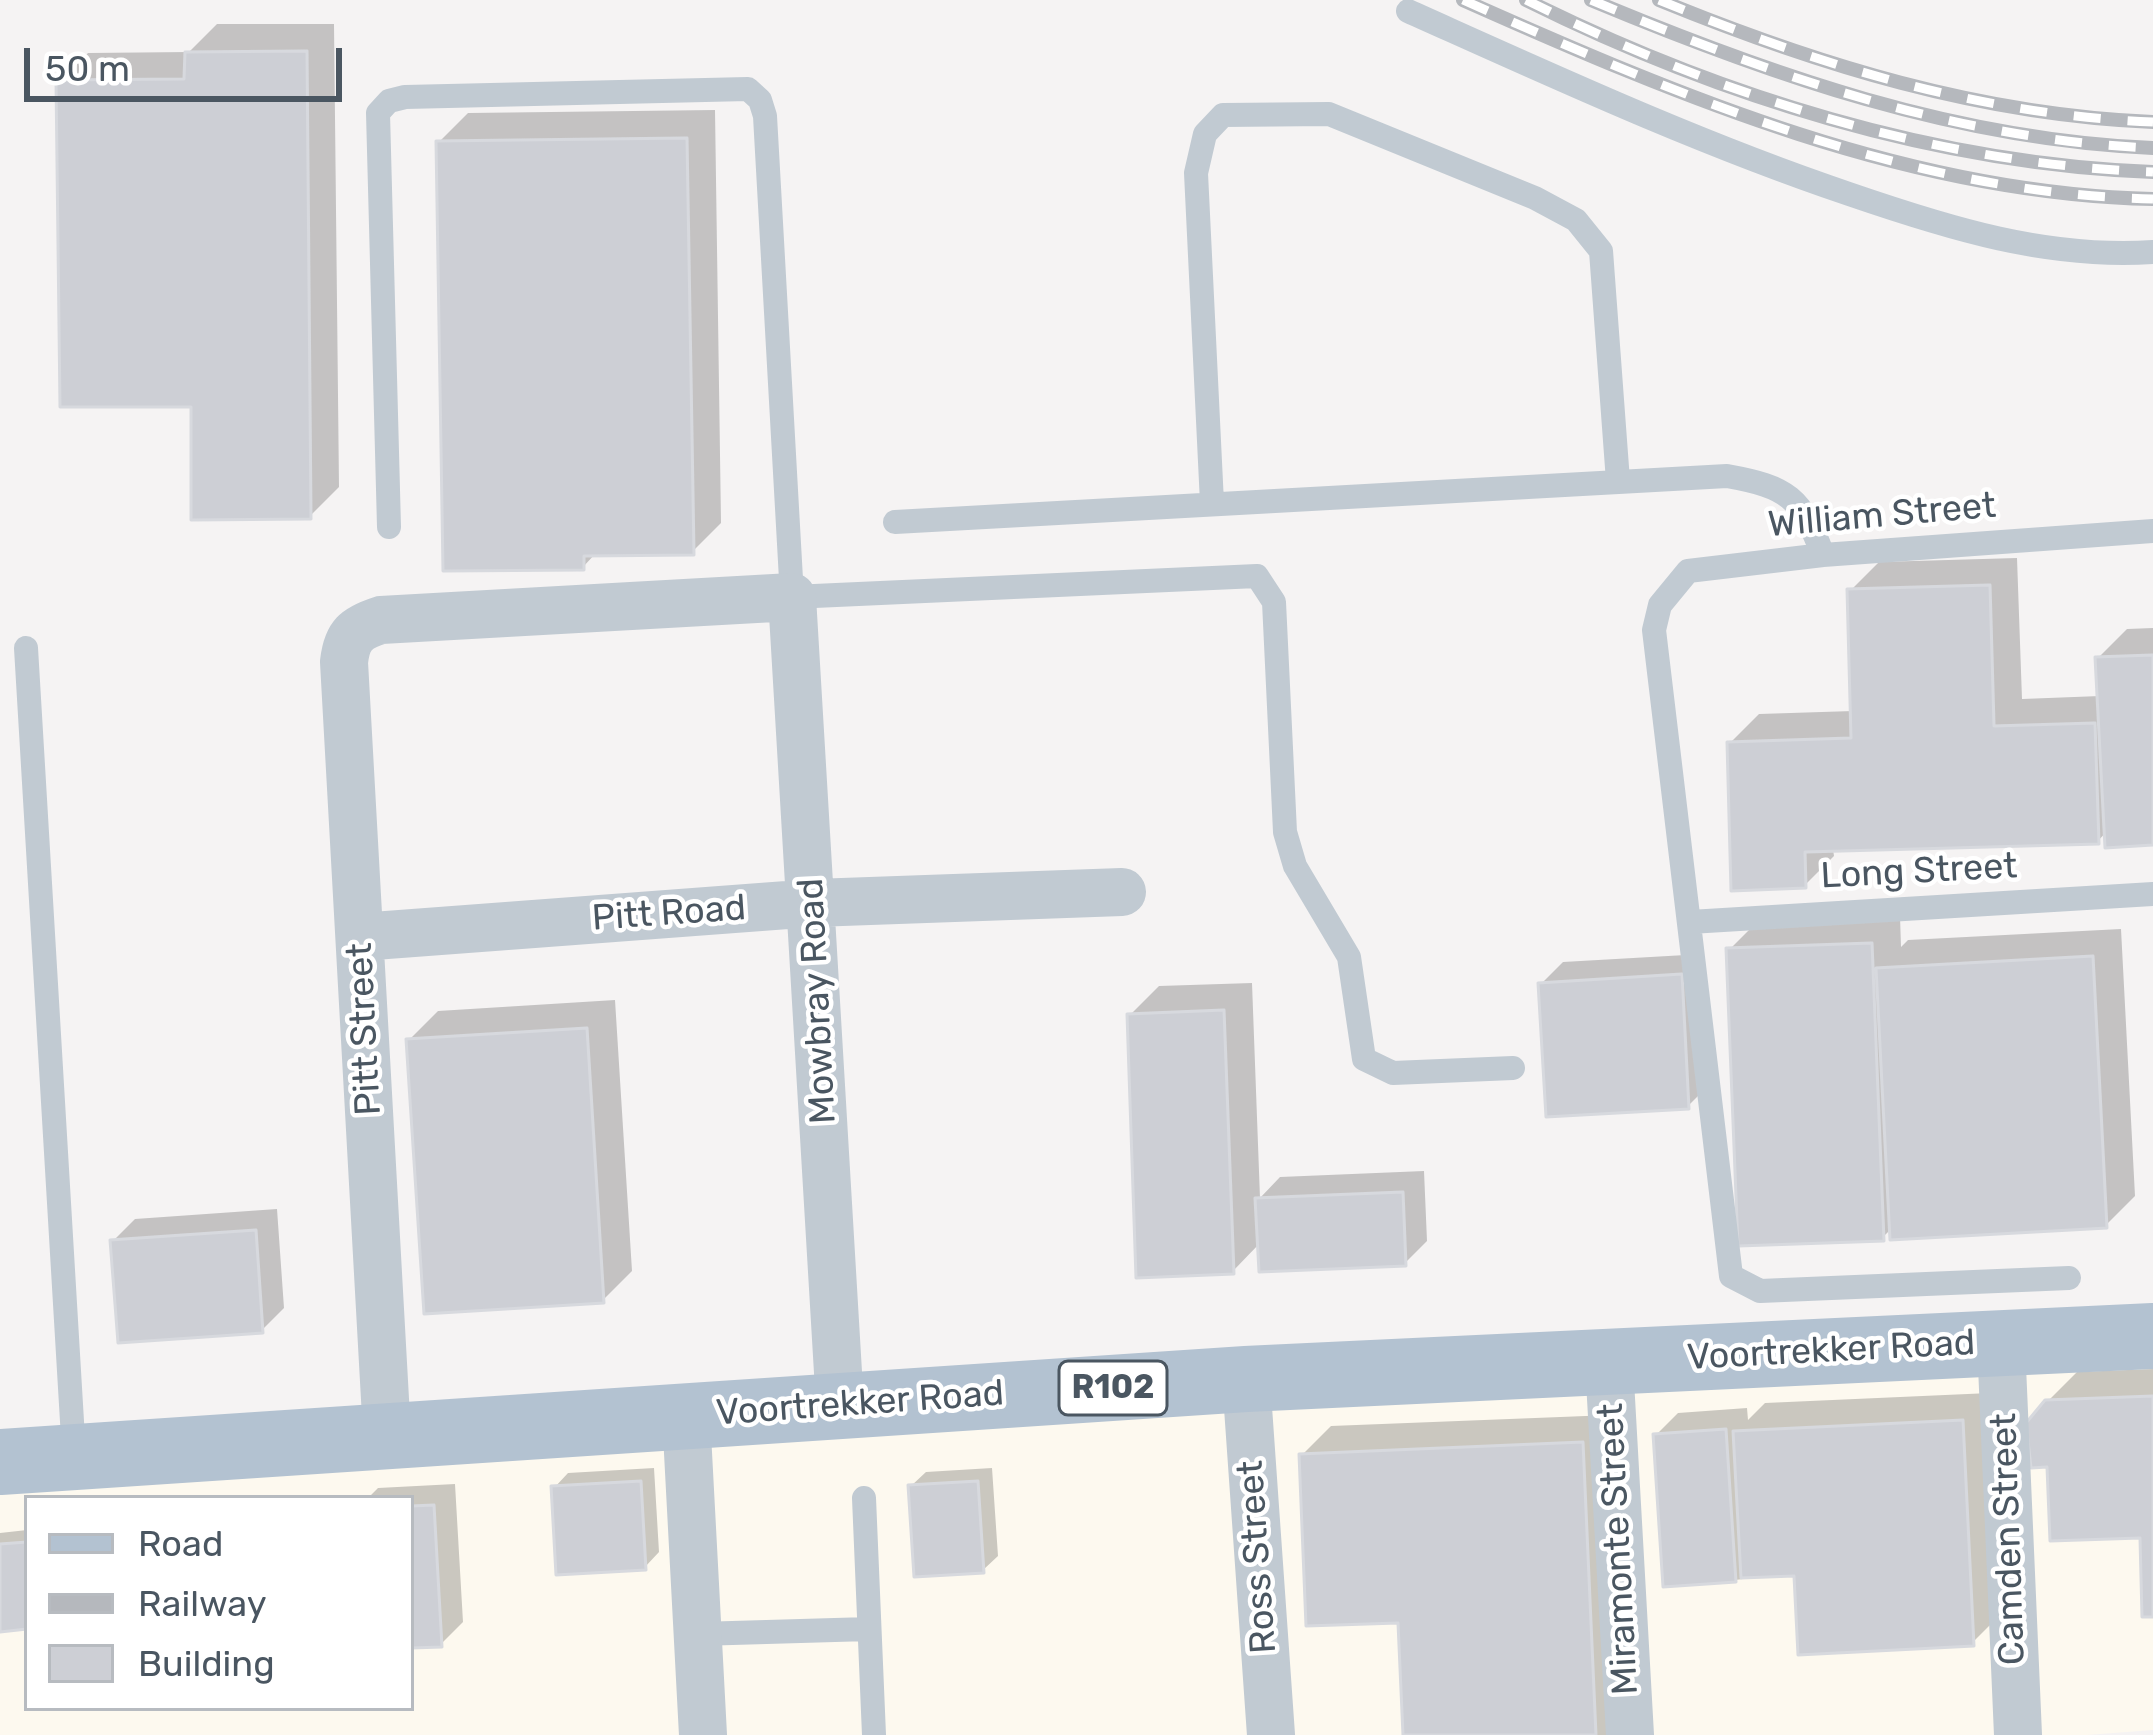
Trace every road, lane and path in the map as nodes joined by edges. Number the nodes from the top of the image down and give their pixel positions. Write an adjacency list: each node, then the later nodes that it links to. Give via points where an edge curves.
1 (1408, 11): 2 (lane, via 1743,158 1974,236)
2 (2153, 252)
3 (1618, 481): 4 (lane); 4 (lane, via 1601,251 1576,220 1329,114 1223,115 1204,134 1196,173); 8 (lane, via 1727,476 1772,484 1805,509)
4 (1212, 503): 5 (lane)
5 (895, 522)
6 (389, 527): 9 (lane, via 378,113 405,97 732,86 760,100 765,116)
7 (2153, 531): 8 (lane, William Street)
8 (1823, 555): 14 (lane, William Street, via 1688,572 1660,604 1654,630)
9 (792, 597): 13 (street, Mowbray Road); 15 (street, Pitt Street, via 358,627 344,662); 16 (lane, via 1256,576 1274,602 1286,832 1295,866 1349,957 1364,1059 1393,1072)
10 (26, 648): 25 (lane)
11 (1122, 892): 13 (street, Pitt Road)
12 (2153, 894): 14 (lane, Long Street)
13 (814, 903): 15 (street, Pitt Road); 22 (street, Mowbray Road)
14 (1690, 922): 17 (lane, via 1731,1276 1760,1291)
15 (360, 938): 24 (street, Pitt Street)
16 (1513, 1068)
17 (2069, 1278)
18 (2153, 1336): 19 (main road, Voortrekker Road / R102)
19 (2001, 1343): 20 (main road, Voortrekker Road / R102); 34 (street, Camden Street)
20 (1609, 1363): 21 (main road, Voortrekker Road / R102); 33 (street, Miramonte Street)
21 (1246, 1379): 22 (main road, Voortrekker Road / R102); 32 (street, Ross Street)
22 (840, 1406): 23 (main road, Voortrekker Road / R102)
23 (686, 1415): 24 (main road, Voortrekker Road / R102); 29 (street)
24 (387, 1435): 25 (main road, Voortrekker Road / R102)
25 (74, 1457): 26 (main road, Voortrekker Road / R102)
26 (0, 1462)
27 (864, 1498): 28 (lane)
28 (869, 1629): 29 (lane); 31 (lane)
29 (698, 1634): 30 (street)
30 (703, 1735)
31 (874, 1735)
32 (1271, 1735)
33 (1630, 1735)
34 (2018, 1735)

